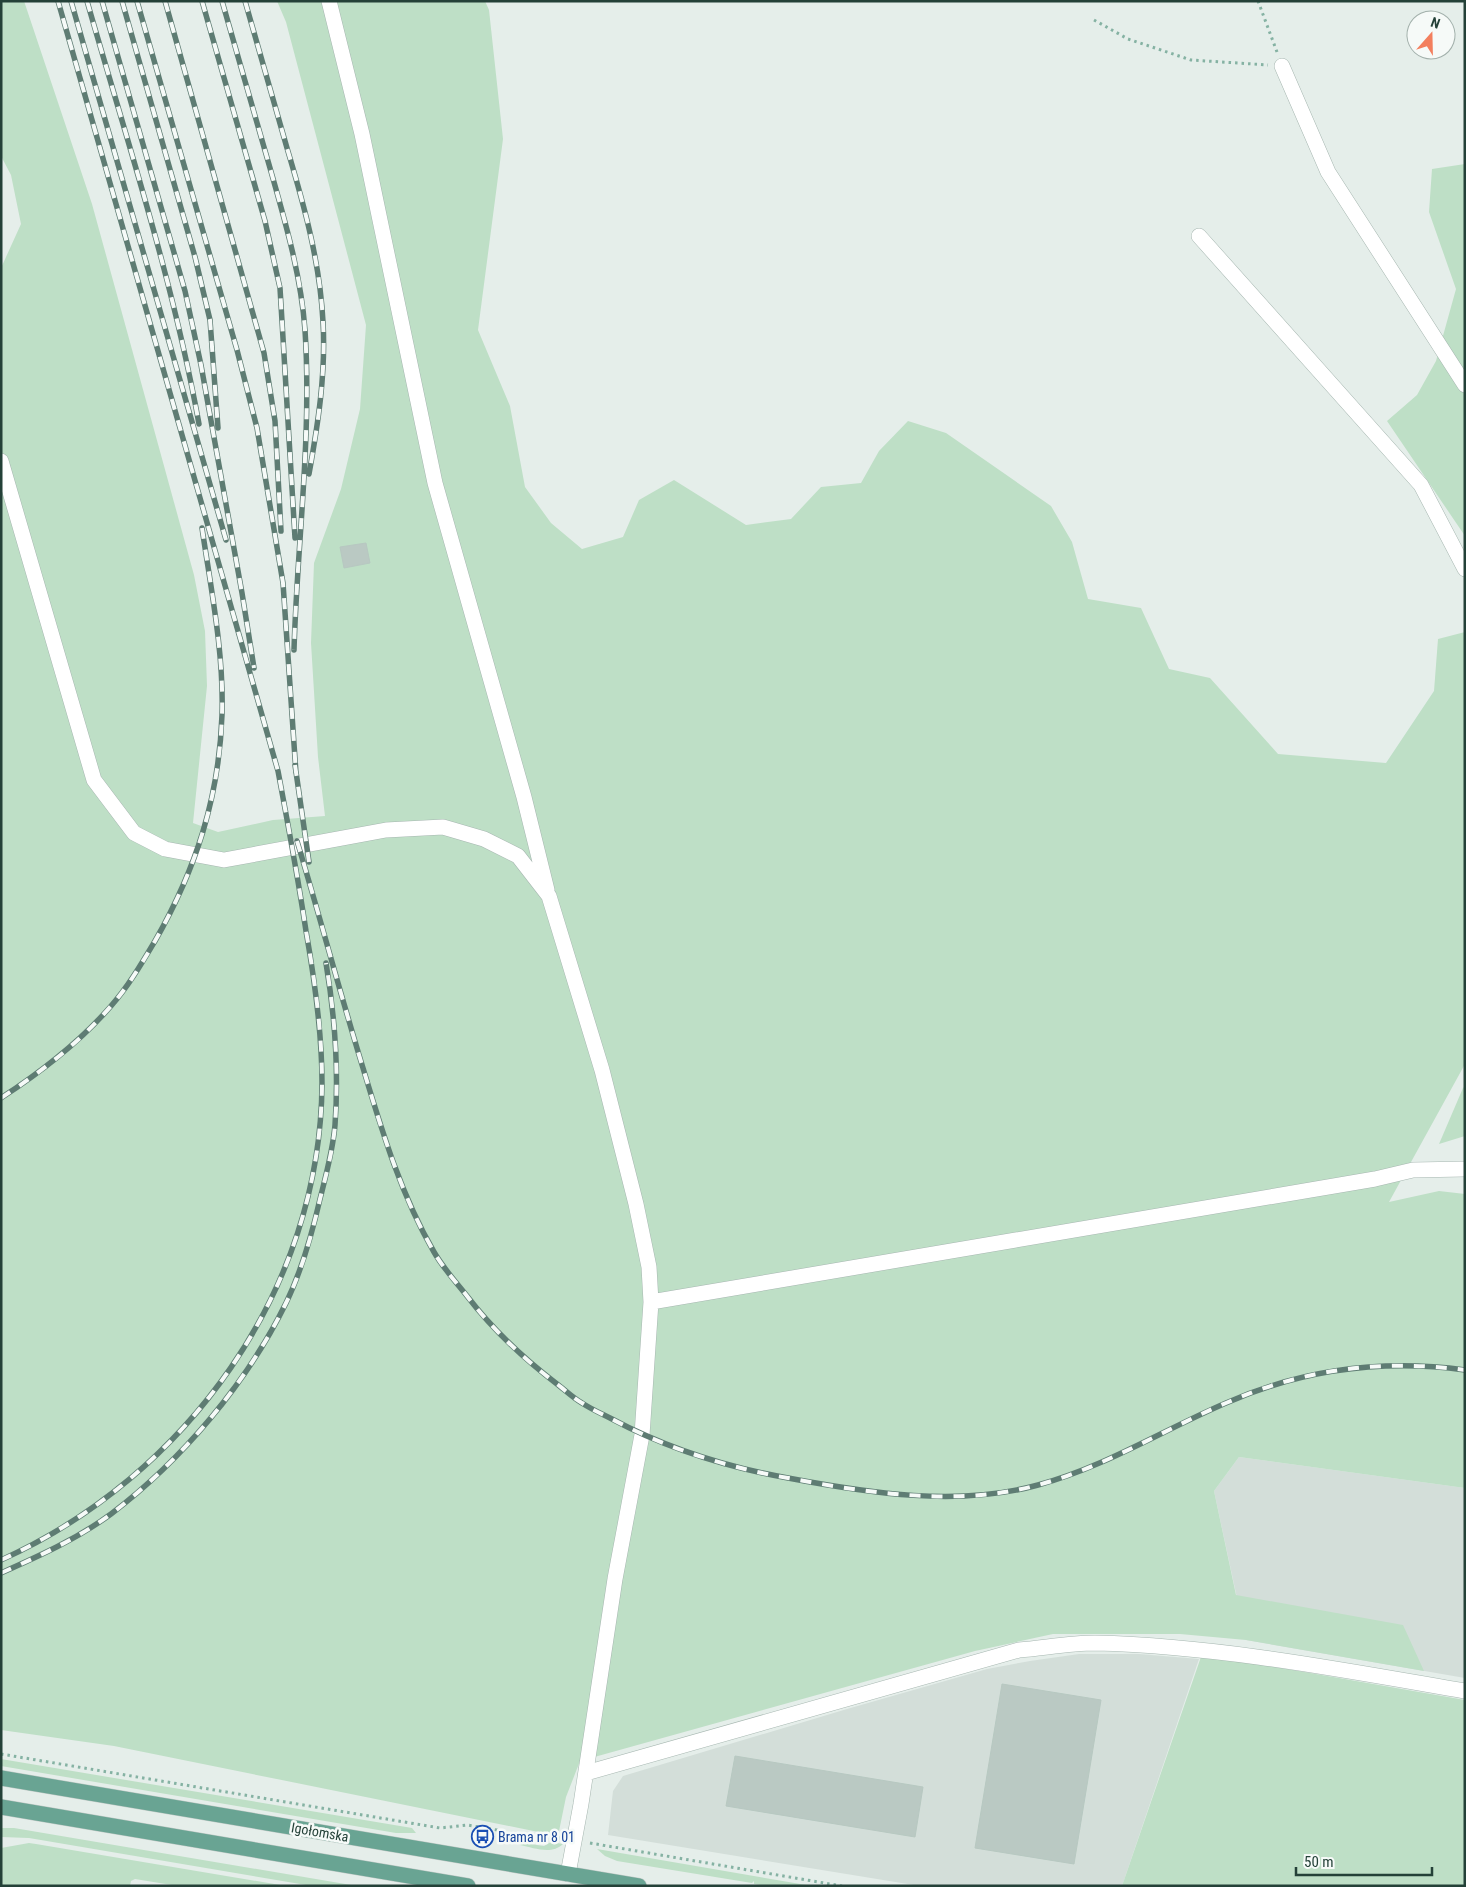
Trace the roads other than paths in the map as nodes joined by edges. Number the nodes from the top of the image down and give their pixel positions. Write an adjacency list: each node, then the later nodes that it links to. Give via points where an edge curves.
1 (329, 1): 7 (lane, via 362,134 435,483)
2 (1282, 66): 4 (lane, via 1328,172)
3 (1199, 236): 6 (lane, via 1421,485)
4 (1465, 385)
5 (1, 461): 7 (lane, via 94,780 134,833 165,849 224,860 386,830 443,827 484,839 518,856)
6 (1465, 570)
7 (549, 896): 9 (lane, via 602,1070 636,1204 649,1267)
8 (1465, 1169): 9 (lane, via 1413,1170)
9 (651, 1302): 11 (lane, via 642,1435)
10 (1465, 1691): 11 (lane, via 1195,1649 1084,1644 1019,1650)
11 (586, 1773): 16 (lane)
12 (1, 1778): 16 (main road, Igołomska)
13 (1, 1806): 14 (main road, Igołomska)
14 (18, 1809): 15 (lane); 17 (main road, Igołomska)
15 (1, 1815)
16 (568, 1874): 18 (main road, Igołomska)
17 (468, 1886)
18 (639, 1886)

